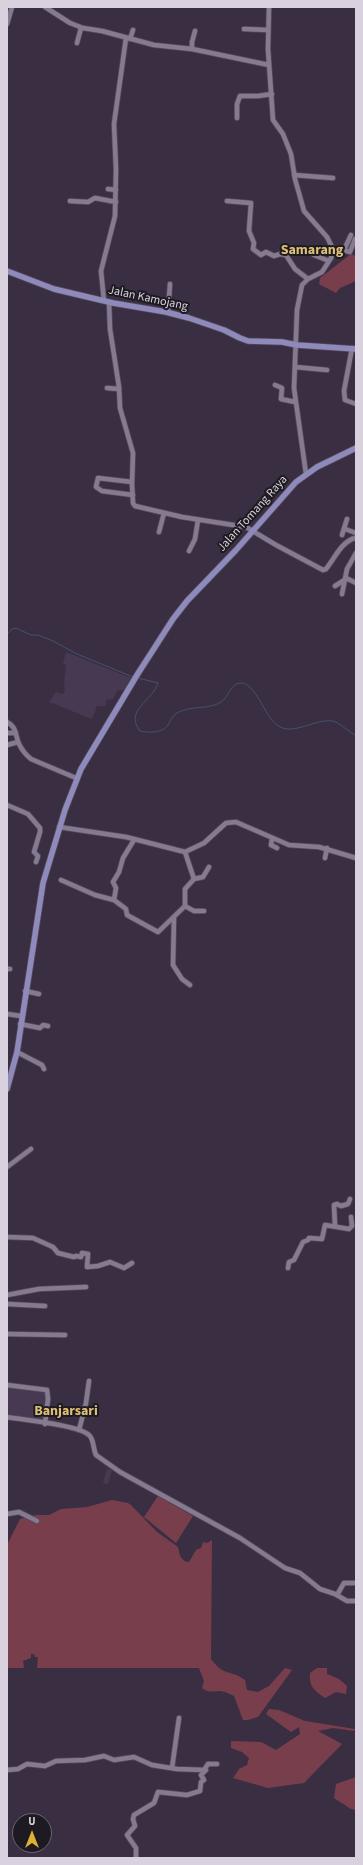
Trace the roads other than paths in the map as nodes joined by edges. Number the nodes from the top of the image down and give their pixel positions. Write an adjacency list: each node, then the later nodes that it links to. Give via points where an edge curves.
1 (12, 7): 4 (street)
2 (45, 7): 5 (street)
3 (269, 7): 8 (street)
4 (7, 24)
5 (80, 28): 10 (street); 11 (street)
6 (244, 29): 8 (street)
7 (133, 30): 10 (street)
8 (268, 30): 13 (street)
9 (195, 31): 12 (street)
10 (128, 39): 12 (street); 19 (street, via 114,124)
11 (77, 43)
12 (192, 50): 13 (street)
13 (269, 65): 14 (street)
14 (272, 94): 15 (street, via 240,96); 16 (street, via 273,120 283,134 291,154)
15 (237, 118)
16 (294, 175): 17 (street); 24 (street, via 304,211 329,240)
17 (333, 178)
18 (108, 189): 19 (street)
19 (116, 190): 22 (street)
20 (70, 201): 22 (street, via 88,202 95,198)
21 (227, 201): 28 (street, via 250,203 249,231 254,243 253,249 261,255 266,252 274,256 286,255 292,266)
22 (116, 202): 30 (street, via 112,233 100,271)
23 (353, 237): 24 (street, via 343,250)
24 (332, 253): 26 (street)
25 (314, 256): 26 (street)
26 (329, 261): 28 (street, via 321,273)
27 (7, 271): 30 (main road, Jalan Kamojang, via 48,287)
28 (308, 279): 32 (street, via 303,283 297,310)
29 (170, 284): 31 (street)
30 (106, 302): 31 (main road, Jalan Kamojang); 38 (street)
31 (168, 312): 32 (main road, Jalan Kamojang, via 224,330 248,341)
32 (296, 344): 33 (main road, Jalan Kamojang); 34 (street)
33 (354, 348): 40 (street, via 344,391 345,401)
34 (295, 367): 35 (street); 39 (street)
35 (327, 370)
36 (276, 385): 39 (street, via 282,388 281,399)
37 (107, 388): 38 (street)
38 (119, 389): 43 (street, via 120,408 133,453)
39 (295, 402): 42 (street)
40 (356, 404)
41 (356, 448): 42 (main road, Jalan Tomang Raya)
42 (306, 474): 49 (main road, Jalan Tomang Raya, via 290,488)
43 (132, 482): 44 (street); 44 (street, via 98,478 96,487 102,491)
44 (133, 495): 45 (street, via 135,506)
45 (164, 513): 47 (street); 50 (street)
46 (347, 519): 48 (street)
47 (198, 520): 49 (street, via 234,524); 53 (street, via 195,539)
48 (345, 529): 51 (street); 52 (street)
49 (253, 531): 52 (street, via 323,570 343,545); 64 (main road, Jalan Tomang Raya, via 176,614)
50 (159, 532)
51 (342, 535)
52 (356, 537)
53 (188, 551)
54 (356, 553): 55 (street, via 347,569)
55 (346, 578): 56 (street); 57 (street); 58 (street)
56 (356, 583)
57 (335, 586)
58 (342, 594)
59 (7, 722): 61 (street, via 13,726)
60 (7, 733): 61 (street)
61 (16, 733): 62 (street)
62 (18, 742): 63 (street); 64 (street, via 31,759)
63 (7, 744)
64 (76, 778): 66 (main road, Jalan Tomang Raya)
65 (7, 805): 74 (street, via 28,814 40,828 34,852 38,856)
66 (59, 827): 68 (street); 83 (main road, Jalan Tomang Raya, via 43,883)
67 (272, 839): 69 (street, via 271,845); 70 (street, via 291,846); 71 (street, via 233,822 226,824 204,843)
68 (134, 840): 71 (street); 78 (street, via 113,882 116,888)
69 (277, 848)
70 (327, 848): 72 (street); 73 (street)
71 (185, 852): 76 (street)
72 (325, 858)
73 (356, 858)
74 (36, 862)
75 (209, 867): 76 (street, via 203,877)
76 (194, 879): 79 (street, via 185,889)
77 (62, 880): 78 (street, via 95,895)
78 (114, 900): 81 (street, via 126,909 127,915 156,932)
79 (185, 906): 80 (street, via 194,912); 81 (street)
80 (204, 911)
81 (174, 917): 82 (street, via 173,966)
82 (190, 985)
83 (25, 991): 84 (street); 86 (main road, Jalan Tomang Raya)
84 (39, 994)
85 (7, 1014): 86 (street)
86 (21, 1016): 87 (main road, Jalan Tomang Raya)
87 (20, 1024): 88 (street, via 40,1028 43,1025); 89 (main road, Jalan Tomang Raya)
88 (48, 1026)
89 (17, 1052): 90 (street, via 42,1064); 91 (main road, Jalan Tomang Raya)
90 (44, 1069)
91 (7, 1089)
92 (31, 1149): 93 (street)
93 (7, 1167)
94 (350, 1199): 96 (street, via 348,1204 334,1205)
95 (351, 1217): 96 (street, via 352,1226 349,1229)
96 (335, 1226): 99 (street, via 324,1226 322,1239 311,1237 303,1242 294,1260 289,1262)
97 (7, 1237): 98 (street, via 35,1239 53,1247 58,1253 74,1257 81,1257 82,1253 88,1254 87,1266 110,1262 124,1268)
98 (132, 1263)
99 (288, 1268)
100 (86, 1287): 101 (street, via 39,1289)
101 (7, 1295)
102 (7, 1304): 103 (street)
103 (45, 1306)
104 (7, 1334): 105 (street)
105 (65, 1335)
106 (89, 1381): 110 (street)
107 (7, 1385): 109 (street, via 48,1390)
108 (7, 1417): 109 (street)
109 (45, 1424): 110 (street)
110 (79, 1430): 114 (street, via 90,1436 95,1454 108,1464 240,1538 320,1589)
111 (7, 1514): 112 (street, via 19,1512)
112 (37, 1521)
113 (354, 1583): 114 (street, via 344,1583)
114 (337, 1595): 115 (street, via 347,1601)
115 (356, 1601)
116 (179, 1718): 118 (street)
117 (217, 1764): 120 (street, via 208,1764)
118 (172, 1768): 119 (street, via 152,1765 134,1758 114,1760 102,1756 88,1760 56,1761 44,1766 27,1764 18,1769); 120 (street)
119 (7, 1770)
120 (206, 1770): 121 (street, via 202,1775 204,1780 201,1782 200,1791 187,1795 158,1792 155,1802 134,1815 135,1826 127,1835 136,1848)
121 (136, 1858)

